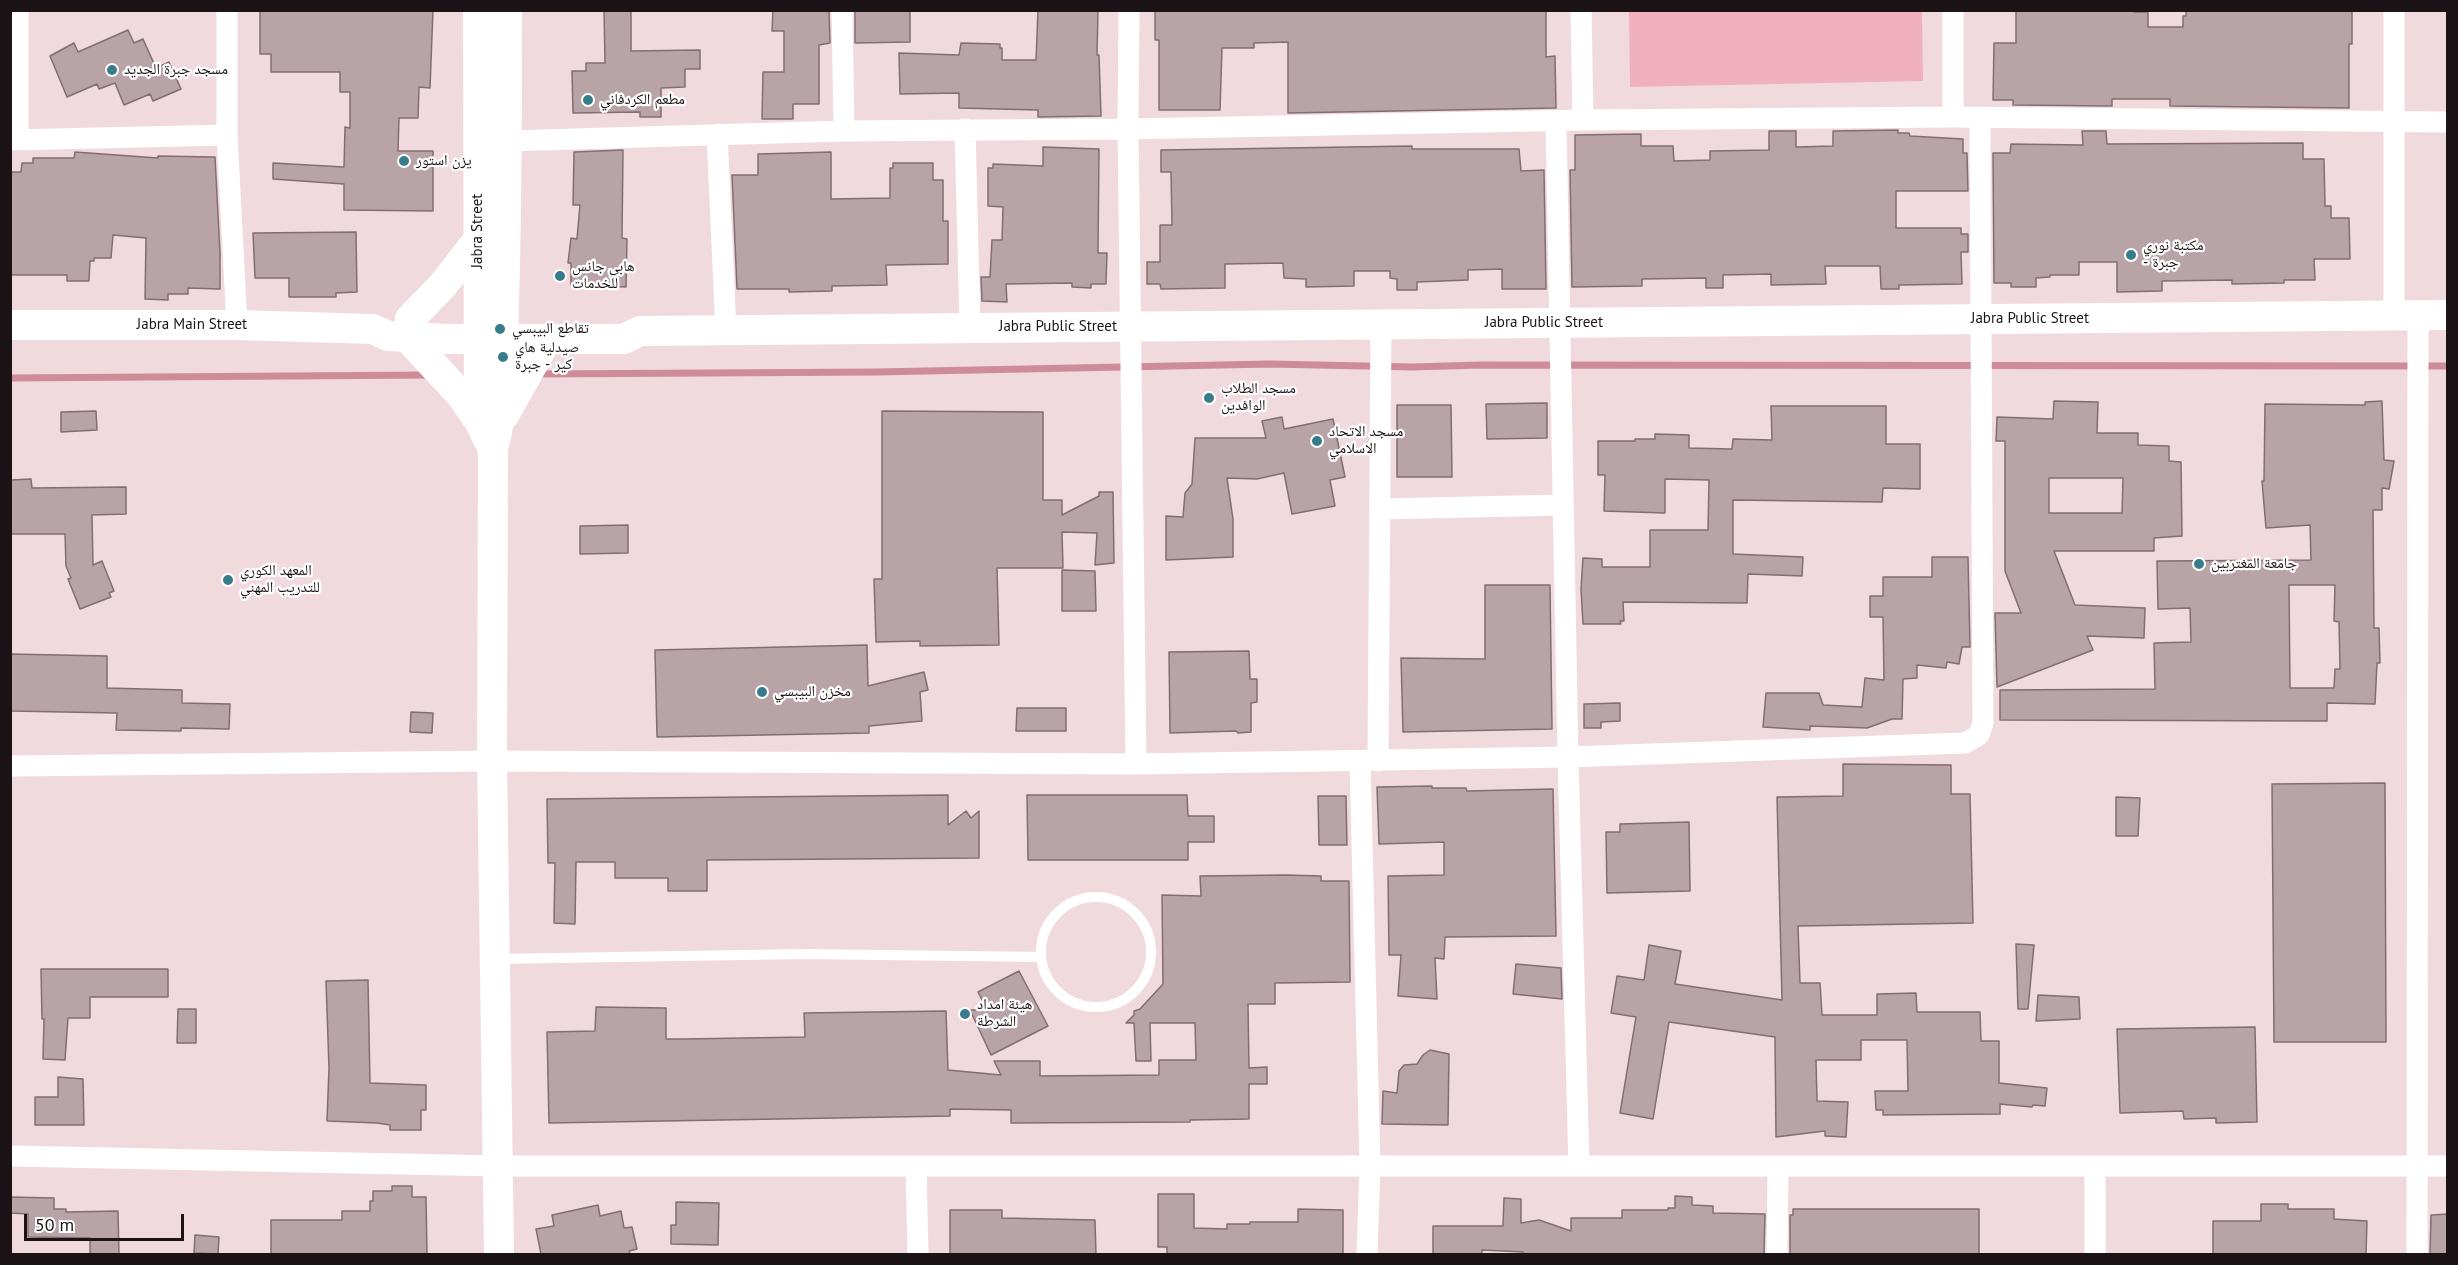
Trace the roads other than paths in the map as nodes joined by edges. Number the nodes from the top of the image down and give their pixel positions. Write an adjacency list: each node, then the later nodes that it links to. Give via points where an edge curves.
1 (18, 10): 21 (street)
2 (227, 10): 20 (street)
3 (478, 10): 23 (main road, Jabra Street)
4 (507, 10): 22 (main road, Jabra Street)
5 (842, 10): 18 (street)
6 (1129, 10): 17 (street)
7 (1581, 10): 12 (street)
8 (1953, 10): 10 (street)
9 (2394, 10): 14 (street)
10 (1953, 117): 11 (street); 12 (street)
11 (1980, 118): 14 (street); 26 (street)
12 (1583, 120): 13 (street)
13 (1556, 121): 17 (street); 27 (street)
14 (2395, 122): 15 (street); 24 (street)
15 (2448, 122)
16 (966, 129): 17 (street); 18 (street); 32 (street)
17 (1128, 129): 31 (street)
18 (843, 131): 19 (street)
19 (717, 134): 22 (street); 36 (street)
20 (227, 135): 21 (street); 29 (street)
21 (14, 140)
22 (507, 141): 34 (main road, Jabra Street)
23 (478, 240): 33 (main road); 34 (main road, Jabra Street)
24 (2406, 315): 25 (main road, Jabra Public Street); 26 (main road, Jabra Public Street); 55 (street)
25 (2448, 315)
26 (1982, 320): 27 (main road, Jabra Public Street); 41 (street, via 1983,723 1979,735 1965,743)
27 (1560, 323): 28 (main road, Jabra Public Street); 39 (street)
28 (1381, 324): 31 (main road, Jabra Public Street); 40 (street)
29 (237, 325): 30 (main road, Jabra Main Street); 33 (main road, Jabra Main Street, via 373,329 388,336)
30 (10, 326)
31 (1131, 326): 32 (main road, Jabra Public Street); 44 (street)
32 (970, 327): 36 (main road, Jabra Public Street)
33 (409, 328): 34 (main road, Jabra Main Street); 38 (main road)
34 (493, 329): 35 (main road, via 626,322); 37 (main road); 38 (main road, Jabra Street)
35 (640, 331): 36 (main road, Jabra Public Street); 37 (main road, via 624,339)
36 (726, 332)
37 (547, 339): 38 (main road)
38 (491, 430): 42 (main road, Jabra Street)
39 (1563, 505): 40 (street); 41 (street)
40 (1380, 509): 43 (street)
41 (1568, 757): 43 (street); 52 (street)
42 (492, 761): 44 (street); 45 (street); 47 (main road, Jabra Street)
43 (1369, 761): 44 (street); 51 (street)
44 (1136, 764)
45 (10, 766)
46 (1041, 957): 46 (lane, via 1044,973 1064,998 1086,1006 1109,1006 1137,991 1146,978 1152,947 1140,918 1129,907 1115,900 1083,898 1056,914 1047,926 1041,941); 47 (lane, via 804,954)
47 (495, 959): 49 (main road, Jabra Street)
48 (10, 1156): 49 (street)
49 (499, 1166): 50 (street); 57 (main road, Jabra Street)
50 (916, 1166): 51 (street); 58 (street)
51 (1370, 1166): 52 (street); 59 (street)
52 (1579, 1166): 53 (street)
53 (1778, 1166): 54 (street); 60 (street)
54 (2095, 1166): 55 (street); 61 (street)
55 (2417, 1166): 56 (street); 62 (street)
56 (2448, 1166)
57 (499, 1254)
58 (918, 1254)
59 (1366, 1254)
60 (1777, 1254)
61 (2095, 1254)
62 (2416, 1254)

